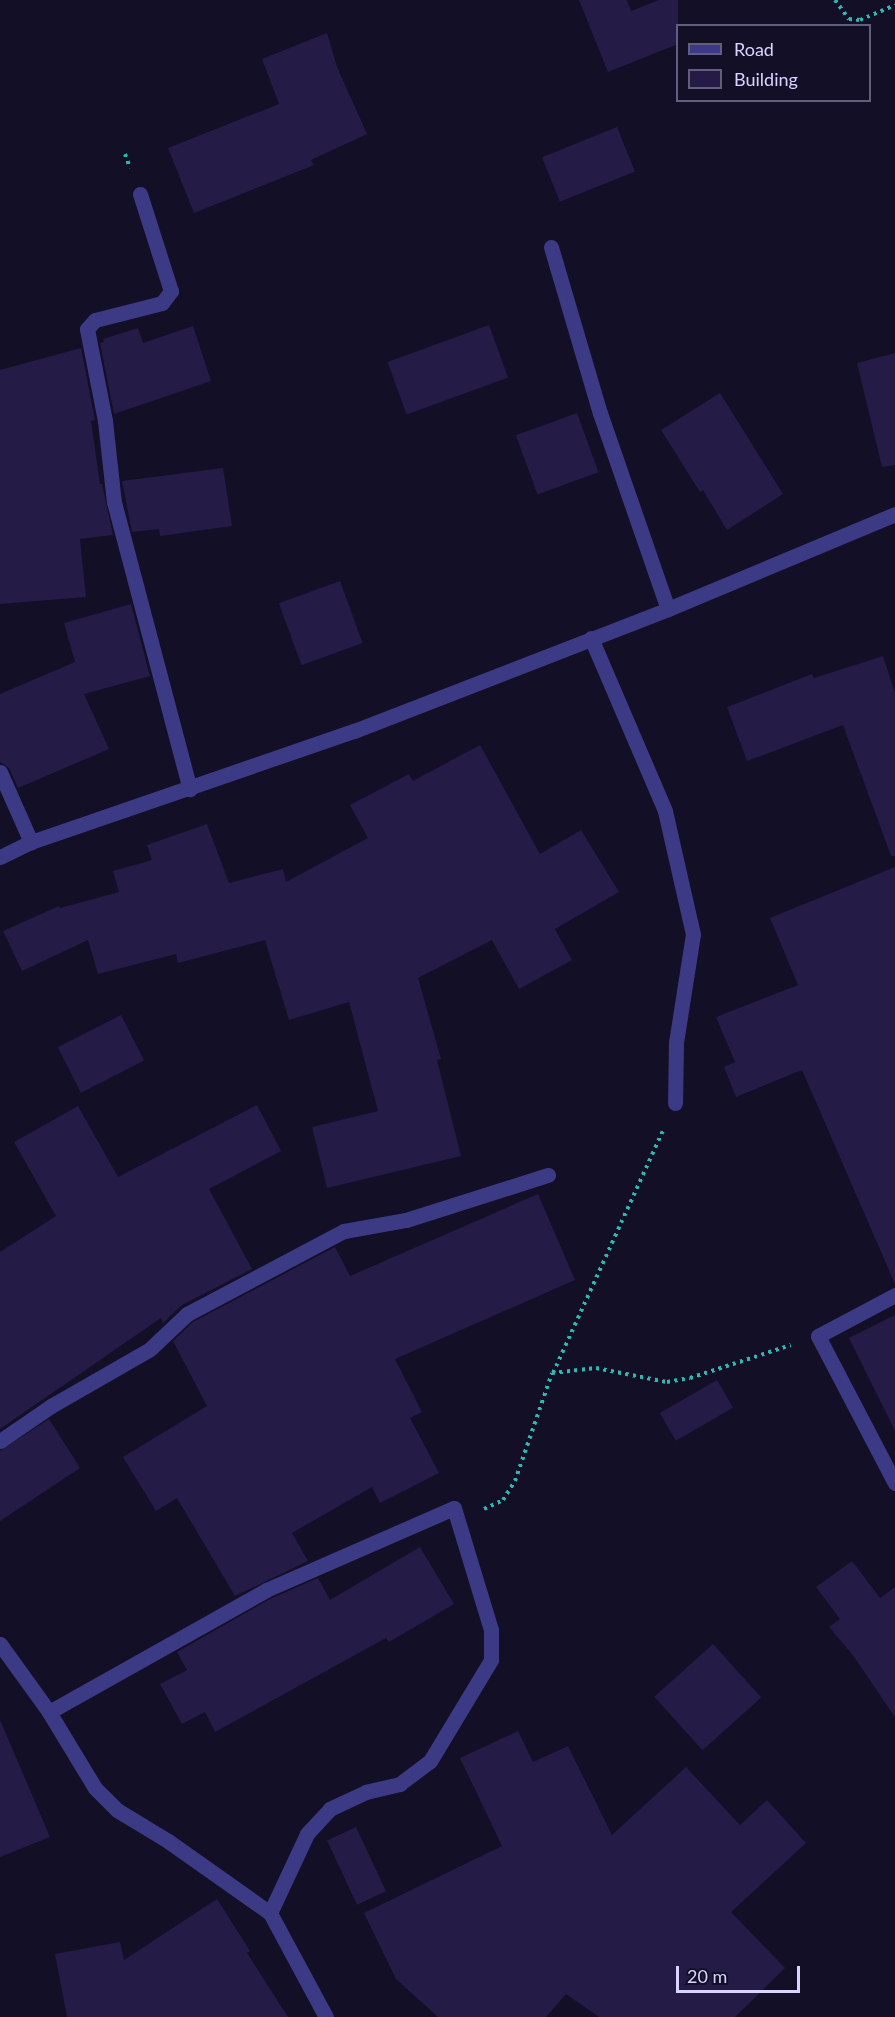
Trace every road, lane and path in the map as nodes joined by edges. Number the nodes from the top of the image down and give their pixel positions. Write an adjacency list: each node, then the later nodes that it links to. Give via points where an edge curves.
1 (835, 0): 2 (path, via 849,19 860,20)
2 (895, 5)
3 (141, 194): 9 (street, via 171,291 162,303 95,320 87,329 105,421 114,502)
4 (550, 247): 6 (street, via 600,414)
5 (895, 513): 6 (street)
6 (668, 609): 7 (street)
7 (591, 638): 9 (street, via 354,731); 12 (street, via 665,811 693,934 676,1042)
8 (0, 772): 10 (street)
9 (190, 789): 10 (street)
10 (32, 842): 11 (street)
11 (0, 857)
12 (675, 1103): 16 (path)
13 (548, 1175): 17 (street, via 406,1220 344,1231 187,1314 150,1348)
14 (895, 1295): 15 (street)
15 (818, 1335): 16 (path, via 690,1378 667,1382 596,1368); 18 (street)
16 (552, 1373): 19 (path, via 515,1481 504,1500 487,1509)
17 (0, 1441)
18 (895, 1483)
19 (454, 1508): 21 (street, via 266,1590); 22 (street, via 491,1630 491,1660 430,1761 400,1784 366,1792 330,1809 307,1834)
20 (0, 1644): 21 (street)
21 (49, 1712): 22 (street, via 95,1788 117,1810 168,1840)
22 (270, 1913): 23 (street)
23 (326, 2017)

